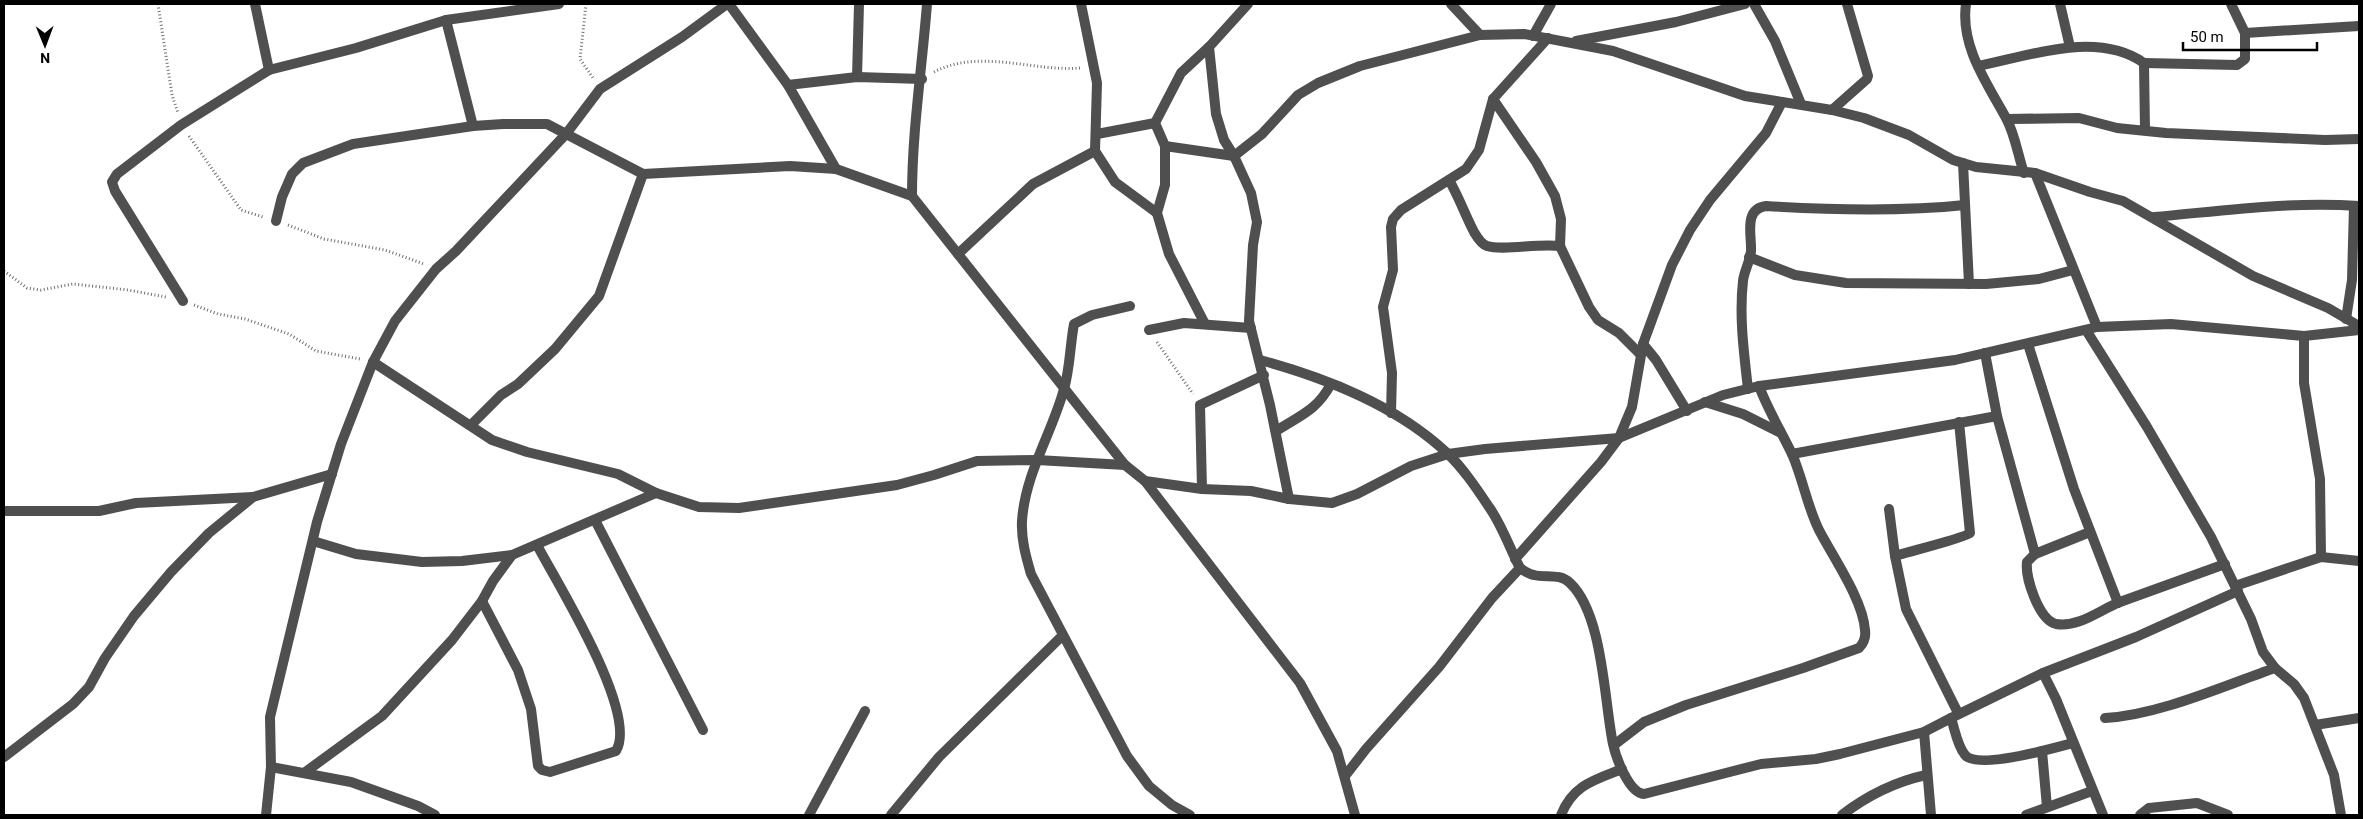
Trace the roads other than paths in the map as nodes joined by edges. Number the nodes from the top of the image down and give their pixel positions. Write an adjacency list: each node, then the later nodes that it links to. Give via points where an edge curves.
1 (256, 4): 27 (street)
2 (559, 4): 16 (street)
3 (728, 4): 30 (street); 39 (street, via 600,89)
4 (859, 4): 28 (street)
5 (927, 4): 29 (street)
6 (1081, 4): 40 (street, via 1097,83)
7 (1248, 4): 23 (street)
8 (1450, 4): 19 (street)
9 (1551, 4): 20 (street)
10 (1745, 4): 22 (street, via 1685,20)
11 (1754, 4): 33 (street, via 1775,41)
12 (1847, 4): 34 (street, via 1868,76)
13 (1966, 4): 26 (street, via 1966,31)
14 (2060, 4): 24 (street)
15 (2231, 4): 18 (street)
16 (446, 20): 27 (street); 37 (street)
17 (2359, 26): 18 (street)
18 (2245, 34): 25 (street, via 2245,59 2237,65)
19 (1480, 35): 20 (street); 44 (street, via 1360,66 1318,83 1298,95 1262,134)
20 (1533, 36): 21 (street)
21 (1548, 38): 22 (street); 31 (street)
22 (1570, 43): 32 (street, via 1612,51 1745,96)
23 (1209, 47): 36 (street, via 1181,73); 44 (street, via 1216,114 1224,140)
24 (2070, 48): 25 (street, via 2128,54); 26 (street)
25 (2144, 63): 38 (street)
26 (1978, 66): 35 (street)
27 (269, 70): 62 (street, via 181,125 117,174 112,182 129,216)
28 (857, 77): 29 (street); 30 (street)
29 (922, 79): 51 (street, via 912,156)
30 (788, 85): 46 (street)
31 (1492, 99): 50 (street, via 1480,150 1466,169); 57 (street, via 1536,162 1555,196 1561,219)
32 (1782, 102): 33 (street); 72 (street, via 1766,133 1710,200 1690,230 1672,265)
33 (1801, 104): 34 (street)
34 (1832, 110): 45 (street, via 1887,126)
35 (2007, 120): 38 (street, via 2079,118 2117,128); 47 (street)
36 (1155, 123): 40 (street); 42 (street)
37 (473, 126): 39 (street, via 547,124); 56 (street, via 353,144 303,163 292,174)
38 (2145, 130): 41 (street, via 2248,137)
39 (566, 134): 49 (street); 77 (street, via 436,269 395,321)
40 (1097, 134): 43 (street)
41 (2359, 139)
42 (1165, 146): 44 (street); 54 (street, via 1165,185)
43 (1095, 151): 54 (street, via 1114,182); 58 (street, via 1033,184)
44 (1234, 156): 67 (street, via 1251,193 1257,222 1253,245)
45 (1963, 163): 47 (street); 52 (street)
46 (836, 169): 49 (street, via 790,166); 51 (street)
47 (2024, 173): 48 (street)
48 (2035, 173): 55 (street, via 2123,200); 60 (street)
49 (643, 174): 87 (street, via 599,296 555,348)
50 (1449, 180): 57 (street, via 1474,232 1484,245); 84 (street, via 1401,210 1391,227 1392,279 1383,307 1392,373)
51 (912, 196): 58 (street)
52 (1965, 205): 59 (street, via 1924,209 1763,206 1750,221); 61 (street)
53 (2357, 206): 55 (street, via 2313,203 2260,206); 64 (street)
54 (1158, 213): 65 (street, via 1169,254)
55 (2153, 218): 64 (street, via 2253,276)
56 (276, 221)
57 (1560, 246): 75 (street, via 1598,320 1619,333)
58 (958, 254): 81 (street)
59 (1750, 257): 61 (street, via 1794,274 1824,281); 80 (street, via 1743,278 1741,320)
60 (2073, 270): 61 (street, via 2039,279); 66 (street)
61 (1969, 284)
62 (184, 301)
63 (1130, 306): 81 (street, via 1074,324)
64 (2346, 319): 68 (street)
65 (1205, 324): 67 (street); 69 (street, via 1184,323)
66 (2097, 327): 70 (street); 71 (street, via 2171,324)
67 (1251, 328): 76 (street)
68 (2359, 328): 71 (street)
69 (1149, 330)
70 (2086, 330): 73 (street); 113 (street, via 2147,427)
71 (2304, 336): 110 (street, via 2304,383 2320,479)
72 (1644, 344): 75 (street); 83 (street)
73 (2028, 344): 74 (street); 104 (street, via 2051,423)
74 (1985, 353): 80 (street, via 1956,360); 85 (street)
75 (1640, 354): 90 (street, via 1632,408)
76 (1260, 360): 78 (street); 79 (street, via 1308,373)
77 (372, 362): 87 (street); 95 (street)
78 (1264, 375): 88 (street); 97 (street, via 1200,405)
79 (1331, 384): 84 (street); 88 (street, via 1315,407)
80 (1753, 387): 82 (street); 89 (street)
81 (1065, 388): 93 (street); 94 (street)
82 (1705, 402): 83 (street); 89 (street, via 1744,414)
83 (1687, 411): 90 (street)
84 (1391, 413): 91 (street)
85 (1997, 416): 86 (street); 107 (street)
86 (1959, 422): 92 (street); 109 (street, via 1970,532 1963,537)
87 (471, 425): 98 (street, via 492,440 618,474)
88 (1276, 430): 100 (street)
89 (1780, 432): 92 (street)
90 (1619, 438): 91 (street); 112 (street)
91 (1448, 454): 100 (street, via 1412,466 1341,502); 112 (street, via 1490,509)
92 (1792, 454): 128 (street, via 1818,529 1860,612 1865,630 1862,645 1652,718)
93 (1037, 460): 94 (street); 98 (street, via 977,461 897,485 739,508 699,506); 117 (street, via 1022,522 1024,547 1031,574)
94 (1125, 465): 96 (street)
95 (332, 474): 99 (street); 105 (street)
96 (1145, 481): 97 (street); 135 (street, via 1300,683 1337,751)
97 (1202, 488): 100 (street, via 1251,491)
98 (656, 493): 103 (street)
99 (253, 497): 102 (street, via 136,503 99,511); 130 (street, via 209,533 171,572 134,616 88,687 73,704)
100 (1289, 499)
101 (1889, 509): 109 (street)
102 (4, 511)
103 (595, 520): 106 (street); 125 (street)
104 (2090, 532): 107 (street); 116 (street)
105 (313, 541): 108 (street, via 356,554 422,562); 131 (street, via 270,717)
106 (537, 545): 108 (street); 115 (street, via 605,672 620,724 620,744 616,751 550,772 538,766 531,709 518,670)
107 (2035, 554): 116 (street, via 2028,559 2026,569 2033,593 2047,620 2056,624 2070,623)
108 (512, 555): 115 (street, via 492,581)
109 (1895, 556): 121 (street, via 1906,609)
110 (2321, 557): 111 (street); 114 (street)
111 (2359, 561)
112 (1518, 564): 128 (street, via 1535,575 1569,581 1582,597 1600,660); 135 (street, via 1439,667)
113 (2225, 564): 114 (street); 116 (street)
114 (2237, 588): 118 (street, via 2263,652); 119 (street, via 2136,638)
115 (482, 601): 133 (street, via 452,640 382,716)
116 (2118, 603)
117 (1062, 636): 142 (street, via 939,757); 143 (street, via 1127,756 1149,786)
118 (2275, 668): 122 (street, via 2180,701); 124 (street, via 2301,692)
119 (2043, 673): 121 (street); 127 (street)
120 (865, 710): 141 (street)
121 (1955, 716): 126 (street); 129 (street, via 1960,747 1969,758 1994,759)
122 (2105, 718)
123 (2359, 718): 124 (street)
124 (2314, 725): 153 (street, via 2336,780)
125 (703, 730)
126 (1924, 732): 132 (street, via 1826,757 1761,764 1644,794 1632,786); 134 (street)
127 (2073, 743): 129 (street); 136 (street)
128 (1614, 745): 132 (street)
129 (2042, 752): 137 (street)
130 (4, 757)
131 (271, 767): 133 (street); 139 (street)
132 (1622, 769): 145 (street, via 1580,788 1567,802)
133 (304, 773): 140 (street, via 351,782)
134 (1926, 775): 146 (street, via 1909,778 1876,792); 147 (street)
135 (1345, 776): 144 (street)
136 (2092, 791): 137 (street); 149 (street)
137 (2047, 807): 148 (street)
138 (2149, 808): 150 (street); 151 (street); 152 (street, via 2197,803)
139 (266, 815)
140 (436, 815)
141 (809, 815)
142 (891, 815)
143 (1190, 815)
144 (1355, 815)
145 (1561, 815)
146 (1842, 815)
147 (1931, 815)
148 (2026, 815)
149 (2103, 815)
150 (2140, 815)
151 (2157, 815)
152 (2228, 815)
153 (2341, 815)

